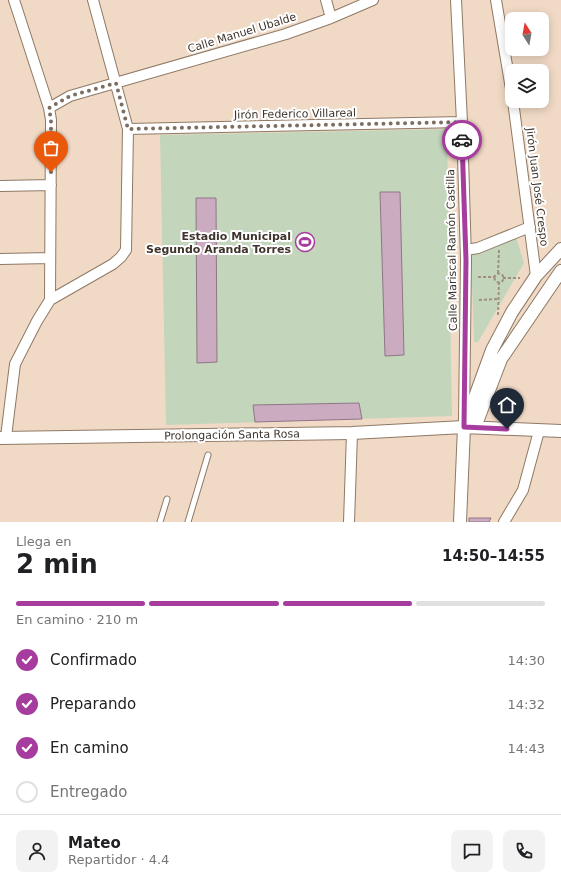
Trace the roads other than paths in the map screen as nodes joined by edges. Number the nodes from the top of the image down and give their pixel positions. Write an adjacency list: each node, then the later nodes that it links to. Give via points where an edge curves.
1 (14, 0): 10 (street)
2 (94, 0): 9 (street)
3 (326, 0): 7 (street)
4 (373, 0): 7 (street, Calle Manuel Ubalde)
5 (456, 0): 12 (street, Calle Mariscal Ramón Castilla)
6 (496, 0): 8 (street)
7 (331, 18): 9 (street, Calle Manuel Ubalde, via 286,34)
8 (507, 64)
9 (116, 83): 10 (street, Calle Manuel Ubalde, via 70,96); 13 (street)
10 (49, 108): 14 (street)
11 (514, 108): 16 (street, Jirón Juan José Crespo)
12 (462, 122): 13 (street, Jirón Federico Villareal); 18 (street, Calle Mariscal Ramón Castilla)
13 (128, 129): 23 (street, via 126,250 113,264)
14 (51, 185): 15 (street); 19 (street)
15 (0, 186)
16 (530, 227): 18 (street, via 478,248); 22 (street, Jirón Juan José Crespo)
17 (561, 249): 22 (street)
18 (466, 250): 24 (street, Calle Mariscal Ramón Castilla)
19 (50, 258): 20 (street); 23 (street)
20 (0, 259)
21 (561, 271): 24 (street, via 501,359)
22 (536, 276): 24 (street, via 512,312 492,350)
23 (50, 300): 28 (street, via 36,321 15,364)
24 (470, 427): 25 (street, Prolongación Santa Rosa); 27 (street, Prolongación Santa Rosa); 34 (street)
25 (539, 431): 26 (street, Prolongación Santa Rosa); 35 (street, via 523,490)
26 (561, 431)
27 (352, 433): 28 (street, Prolongación Santa Rosa); 33 (street)
28 (3, 437)
29 (208, 455): 32 (lane)
30 (167, 499): 31 (lane)
31 (160, 522)
32 (188, 522)
33 (349, 522)
34 (460, 522)
35 (504, 522)

